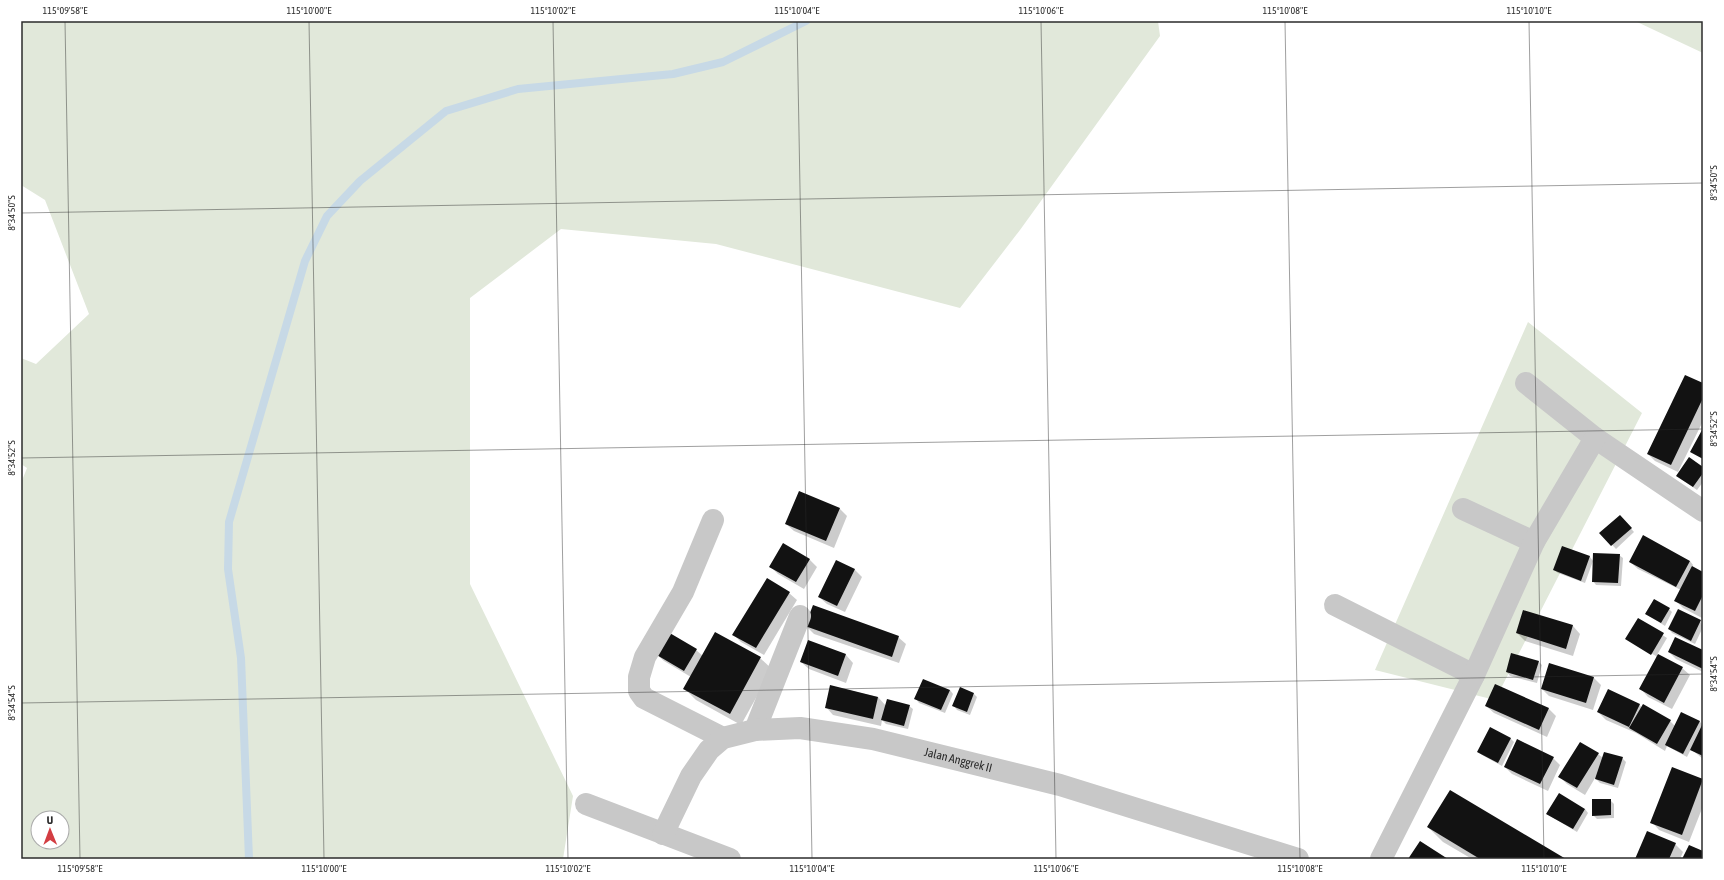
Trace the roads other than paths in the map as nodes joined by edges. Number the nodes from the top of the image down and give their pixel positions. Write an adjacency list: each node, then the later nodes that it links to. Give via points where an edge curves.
1 (1526, 383): 2 (street)
2 (1595, 438): 4 (street); 6 (street)
3 (1463, 509): 6 (street)
4 (1703, 510)
5 (713, 520): 11 (street, via 683,592 644,657 639,677 639,691 644,698)
6 (1534, 542): 9 (street)
7 (1335, 605): 9 (street)
8 (800, 616): 10 (street)
9 (1474, 675): 16 (street)
10 (755, 730): 11 (street, Jalan Anggrek II); 15 (street, Jalan Anggrek II, via 800,728 873,739 1060,785)
11 (723, 738): 13 (street, Jalan Anggrek II, via 709,750 691,776)
12 (586, 804): 13 (street)
13 (663, 834): 14 (street)
14 (730, 859)
15 (1298, 859)
16 (1381, 859)

